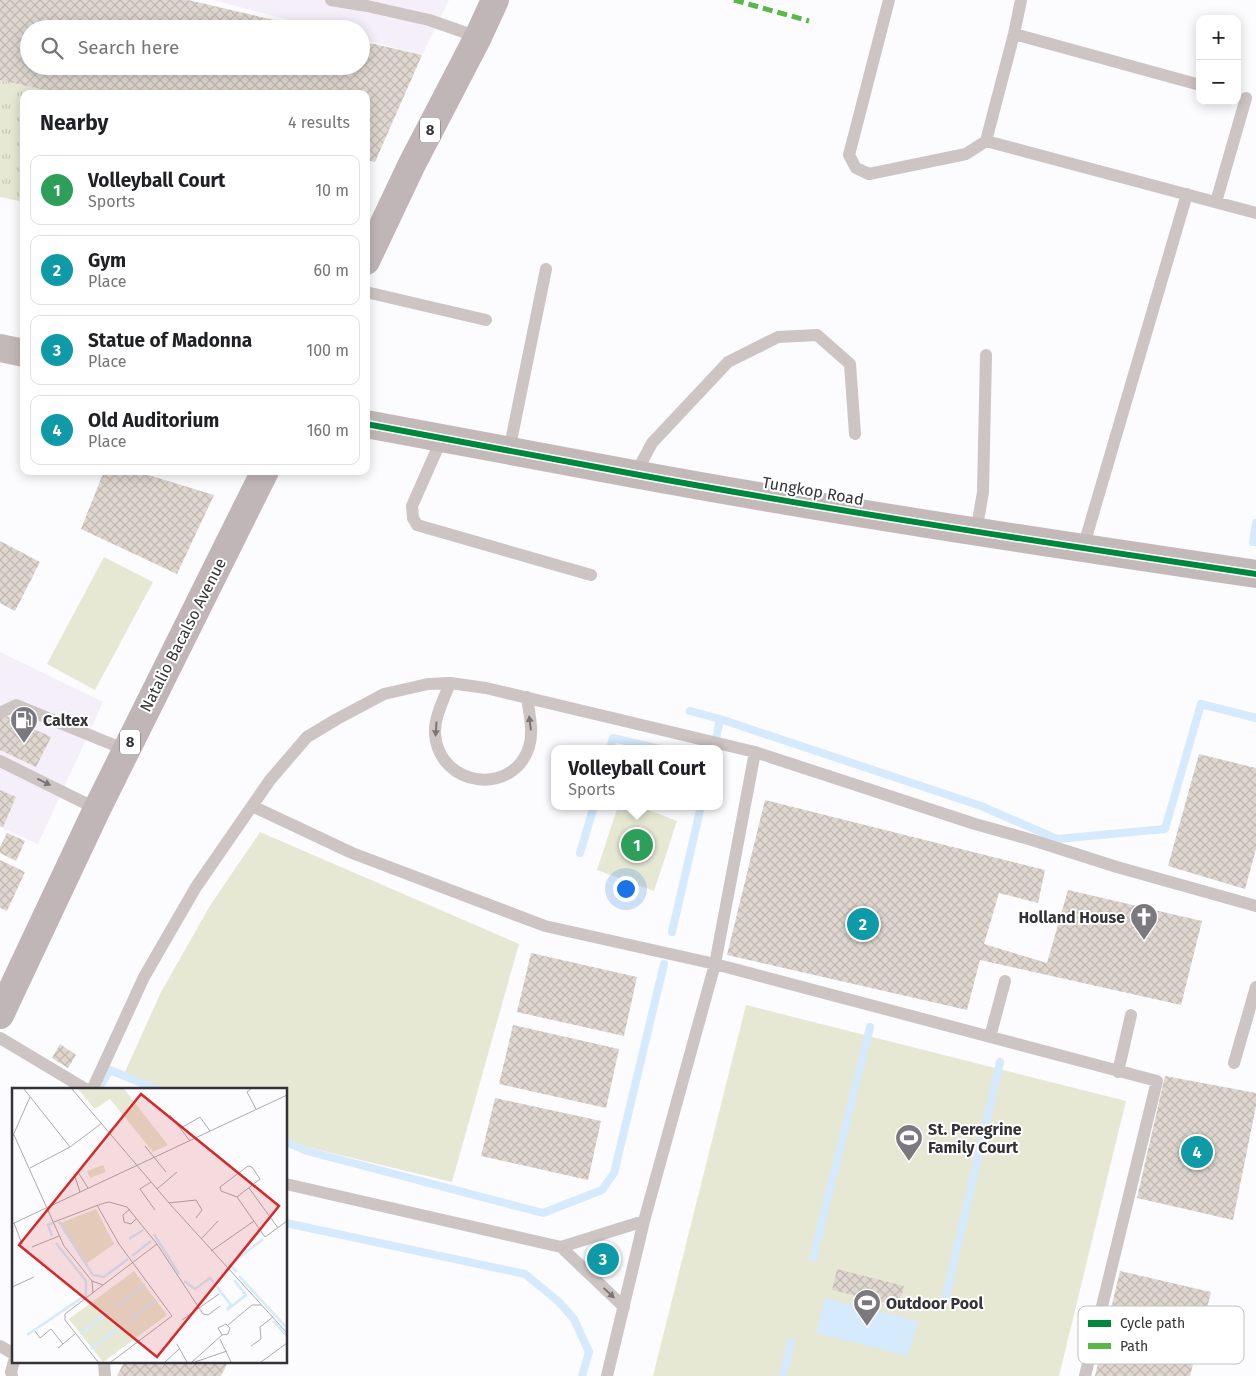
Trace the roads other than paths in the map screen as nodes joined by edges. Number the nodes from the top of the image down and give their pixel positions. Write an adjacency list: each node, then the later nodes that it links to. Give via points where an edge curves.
1 (331, 0): 5 (lane)
2 (495, 0): 7 (highway, 8)
3 (889, 0): 10 (lane, via 849,155 856,168 869,174 957,156)
4 (1021, 0): 6 (lane)
5 (368, 3): 7 (lane)
6 (1014, 34): 8 (lane); 10 (lane)
7 (478, 37): 14 (highway, 8)
8 (1196, 84)
9 (1246, 98): 12 (lane)
10 (986, 141): 11 (lane)
11 (1187, 194): 12 (lane); 28 (lane)
12 (1216, 202): 13 (lane)
13 (1256, 214)
14 (370, 253)
15 (546, 269): 24 (lane)
16 (370, 293): 17 (lane)
17 (486, 320)
18 (0, 348): 19 (street)
19 (20, 352)
20 (986, 355): 27 (lane, via 983,492)
21 (370, 425): 23 (street, Tungkop Road)
22 (855, 434): 25 (lane, via 850,364 817,335 778,338 728,362 652,444)
23 (442, 438): 24 (street, Tungkop Road); 30 (lane, via 412,506 412,518 417,525)
24 (509, 451): 25 (street, Tungkop Road)
25 (635, 474): 27 (street, Tungkop Road)
26 (263, 475): 34 (highway, Natalio Bacalso Avenue / 8)
27 (976, 532): 28 (street, Tungkop Road)
28 (1082, 548): 29 (street, Tungkop Road)
29 (1256, 574)
30 (591, 575)
31 (450, 683): 32 (lane); 32 (lane, one-way to 32, via 437,719 437,746 452,769 476,780 502,776 523,758 531,732); 37 (lane, via 428,684 384,694 307,737)
32 (527, 697): 35 (lane)
33 (0, 713): 34 (lane, via 16,705)
34 (126, 750): 38 (highway, Natalio Bacalso Avenue / 8)
35 (756, 752): 39 (lane, via 1117,868); 40 (lane)
36 (0, 760): 38 (lane, one-way to 38)
37 (252, 806): 40 (lane, via 352,853 544,926); 50 (lane, via 196,887 144,976)
38 (97, 809): 43 (highway, Natalio Bacalso Avenue / 8)
39 (1256, 906)
40 (715, 964): 46 (lane); 52 (lane)
41 (1005, 981): 46 (lane)
42 (1256, 987): 47 (lane)
43 (0, 1016)
44 (1131, 1016): 48 (lane)
45 (0, 1038): 49 (lane)
46 (990, 1038): 48 (lane)
47 (1234, 1063)
48 (1118, 1072): 54 (lane, via 1157,1081)
49 (84, 1088)
50 (93, 1088)
51 (288, 1184): 53 (lane)
52 (644, 1221): 53 (lane); 55 (lane)
53 (561, 1248): 55 (lane, one-way to 55)
54 (1101, 1306)
55 (624, 1307): 58 (lane)
56 (0, 1346): 57 (lane)
57 (12, 1353)
58 (607, 1376)

